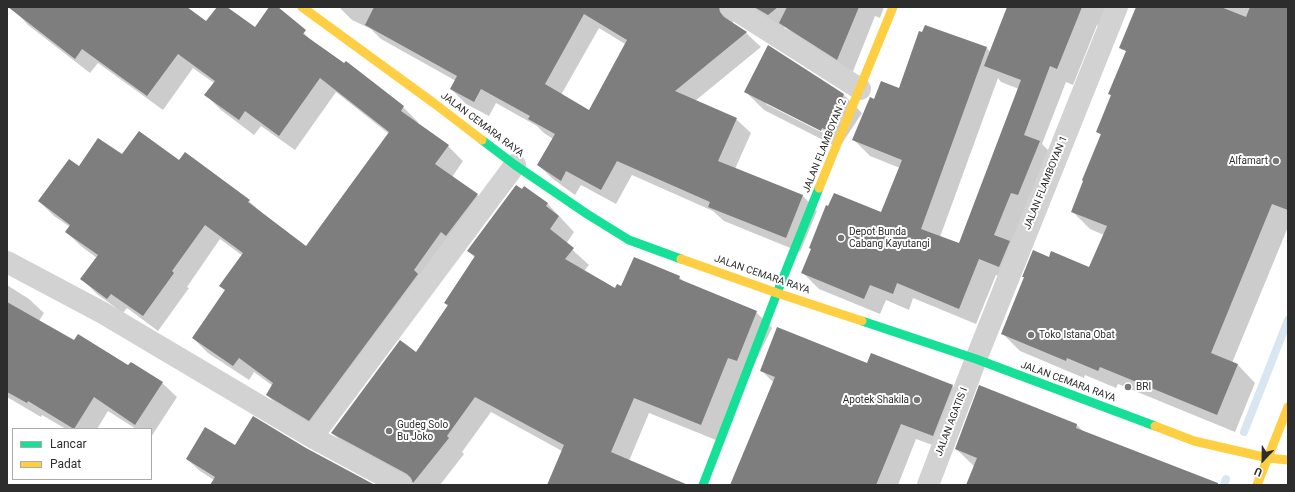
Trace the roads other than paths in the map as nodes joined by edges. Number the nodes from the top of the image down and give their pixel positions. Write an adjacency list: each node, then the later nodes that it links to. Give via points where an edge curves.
1 (302, 7): 6 (main road, JALAN CEMARA RAYA)
2 (731, 7): 5 (street)
3 (893, 7): 5 (main road, JALAN FLAMBOYAN 2)
4 (1116, 7): 9 (street, JALAN FLAMBOYAN 1)
5 (860, 89): 8 (main road, JALAN FLAMBOYAN 2)
6 (515, 164): 8 (main road, JALAN CEMARA RAYA, via 629,240); 11 (street)
7 (7, 262): 11 (street, via 104,313)
8 (777, 293): 9 (main road, JALAN CEMARA RAYA); 15 (main road, JALAN FLAMBOYAN 2)
9 (976, 359): 12 (main road, JALAN CEMARA RAYA, via 1194,441); 16 (street, JALAN AGATIS I)
10 (1288, 407): 12 (main road)
11 (312, 437): 14 (street)
12 (1268, 458): 13 (main road, JALAN CEMARA RAYA); 17 (main road)
13 (1288, 460)
14 (401, 485)
15 (704, 485)
16 (928, 485)
17 (1257, 485)

